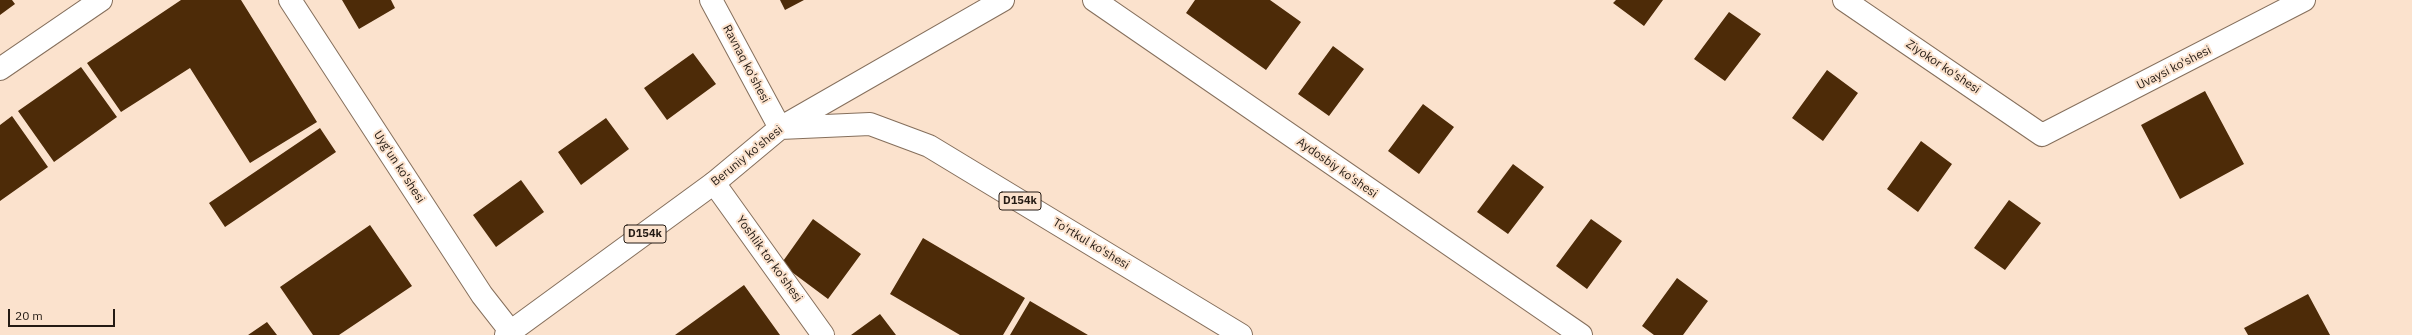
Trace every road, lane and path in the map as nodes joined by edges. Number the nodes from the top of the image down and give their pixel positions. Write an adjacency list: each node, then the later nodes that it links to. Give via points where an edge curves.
1 (101, 0): 8 (street)
2 (290, 0): 12 (street, Uyg'un ko'shesi)
3 (711, 0): 9 (street, Ravnaq ko'shesi)
4 (1003, 0): 9 (street, Beruniy ko'shesi)
5 (1094, 0): 15 (street, Aydosbiy ko'shesi)
6 (1844, 0): 10 (street, Ziyokor ko'shesi)
7 (2304, 0): 10 (street, Uvaysi ko'shesi)
8 (0, 69)
9 (780, 128): 11 (street, Beruniy ko'shesi / D154k); 14 (street, To'rtkul ko'shesi / D154k, via 870,124 929,146)
10 (2042, 135)
11 (714, 183): 12 (street, Beruniy ko'shesi / D154k); 13 (street, Yoshlik tor ko'shesi)
12 (509, 333)
13 (823, 335)
14 (1241, 335)
15 (1581, 335)

